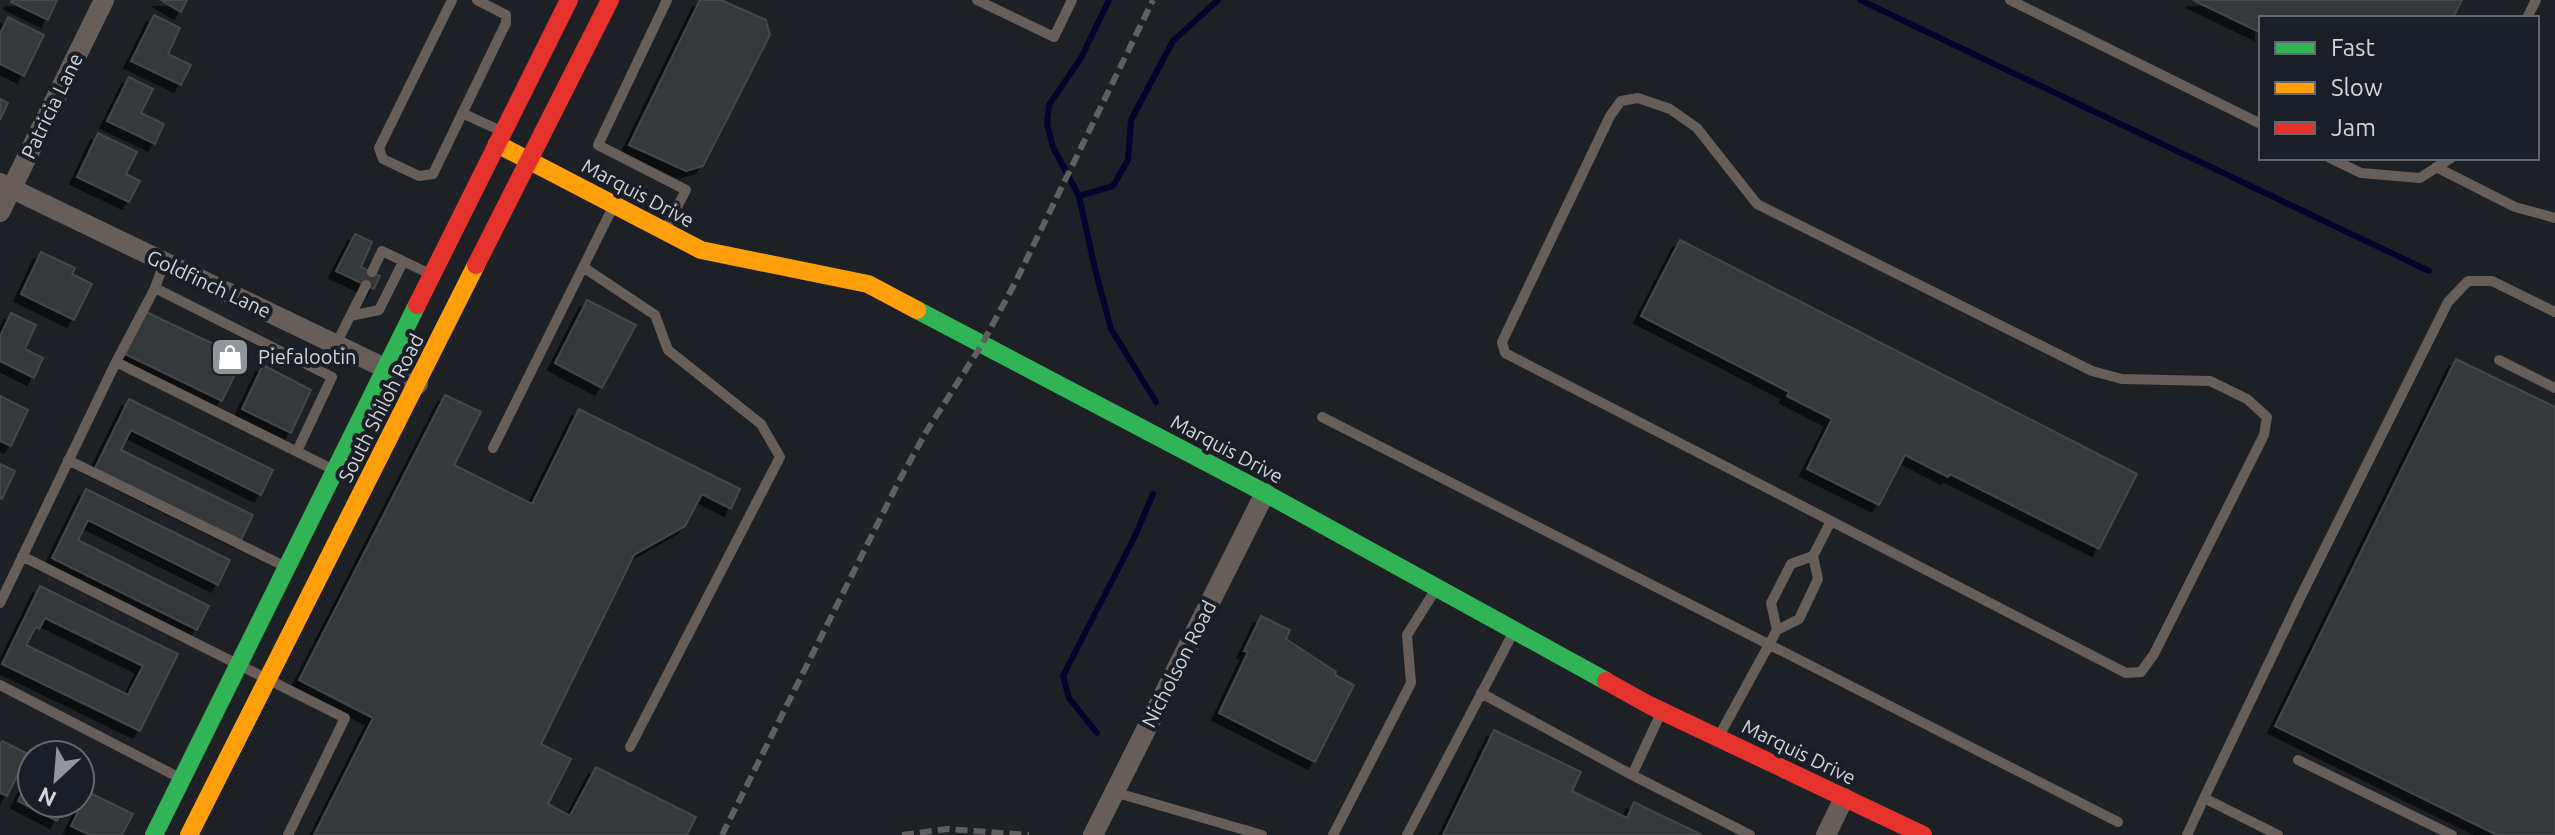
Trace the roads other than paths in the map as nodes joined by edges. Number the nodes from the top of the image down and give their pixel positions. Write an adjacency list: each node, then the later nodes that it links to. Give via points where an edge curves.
1 (104, 0): 17 (street, Patricia Lane)
2 (452, 0): 10 (lane, via 379,148 383,159 419,176 433,174)
3 (477, 0): 10 (lane, via 506,15 506,23)
4 (569, 0): 12 (main road, South Shiloh Road)
5 (610, 0): 13 (main road, South Shiloh Road)
6 (667, 0): 21 (lane, via 598,145 686,190)
7 (977, 0): 8 (lane, via 1054,37)
8 (1072, 0)
9 (2010, 0): 11 (lane)
10 (462, 113): 12 (lane)
11 (2259, 123)
12 (500, 138): 13 (main road, Marquis Drive); 26 (main road, South Shiloh Road)
13 (529, 160): 18 (main road, Marquis Drive); 35 (main road, South Shiloh Road)
14 (2334, 160): 16 (lane, via 2361,173 2420,178)
15 (2448, 160): 16 (lane)
16 (2436, 167): 20 (lane, via 2515,207)
17 (6, 186): 19 (street, Patricia Lane); 23 (street, Goldfinch Lane)
18 (614, 206): 21 (main road, Marquis Drive); 24 (lane)
19 (0, 212)
20 (2555, 218)
21 (664, 232): 42 (main road, Marquis Drive, via 701,250 868,284)
22 (403, 262): 25 (lane, via 382,251); 26 (lane); 30 (lane, via 379,310)
23 (164, 263): 28 (lane); 31 (street, Goldfinch Lane)
24 (583, 267): 38 (lane); 58 (lane, via 655,315 668,350 761,424 780,457)
25 (372, 272)
26 (432, 275): 34 (main road, South Shiloh Road)
27 (366, 285): 30 (lane)
28 (155, 288): 33 (lane); 39 (lane, via 332,377)
29 (2555, 312): 64 (lane, via 2492,281 2468,281 2448,302)
30 (350, 316): 31 (lane)
31 (336, 344): 34 (street, Goldfinch Lane)
32 (2499, 360): 36 (lane)
33 (116, 362): 39 (lane); 40 (lane)
34 (385, 368): 35 (street, Goldfinch Lane); 41 (main road, South Shiloh Road)
35 (418, 384): 53 (main road, South Shiloh Road)
36 (2555, 388)
37 (1322, 417): 51 (lane)
38 (493, 448)
39 (297, 451): 41 (lane)
40 (68, 460): 44 (lane); 46 (lane)
41 (335, 470): 46 (main road, South Shiloh Road)
42 (1265, 493): 47 (main road, Marquis Drive); 62 (street, Nicholson Road)
43 (1831, 521): 43 (lane, via 2126,673 2141,672 2264,435 2267,417 2247,399 2210,381 2122,379 2092,371 1757,204 1697,128 1670,109 1638,98 1621,101 1502,342 1505,353); 45 (lane)
44 (22, 556): 48 (lane); 52 (lane)
45 (1813, 556): 50 (lane, via 1818,579 1799,619); 50 (lane, via 1791,564 1771,603)
46 (285, 567): 52 (main road, South Shiloh Road)
47 (1437, 586): 49 (main road, Marquis Drive); 71 (lane, via 1407,635 1411,683)
48 (0, 603)
49 (1515, 629): 55 (lane); 56 (main road, Marquis Drive)
50 (1777, 630): 51 (lane)
51 (1769, 644): 57 (lane); 65 (lane)
52 (238, 665): 53 (lane); 61 (main road, South Shiloh Road)
53 (268, 680): 67 (main road, South Shiloh Road); 68 (lane, via 345,718)
54 (0, 685): 61 (lane)
55 (1481, 693): 60 (lane); 72 (lane)
56 (1662, 711): 57 (main road, Marquis Drive); 60 (lane)
57 (1719, 738): 63 (main road, Marquis Drive)
58 (630, 747)
59 (2298, 760): 78 (lane)
60 (1632, 775): 73 (lane)
61 (182, 779): 66 (main road, South Shiloh Road)
62 (1114, 792): 69 (street, Nicholson Road); 70 (lane)
63 (1844, 798): 74 (street); 75 (main road, Marquis Drive)
64 (2204, 798): 76 (lane); 77 (lane)
65 (2118, 822)
66 (154, 835)
67 (189, 835)
68 (288, 835)
69 (1093, 835)
70 (1262, 835)
71 (1333, 835)
72 (1407, 835)
73 (1750, 835)
74 (1826, 835)
75 (1923, 835)
76 (2187, 835)
77 (2278, 835)
78 (2452, 835)

